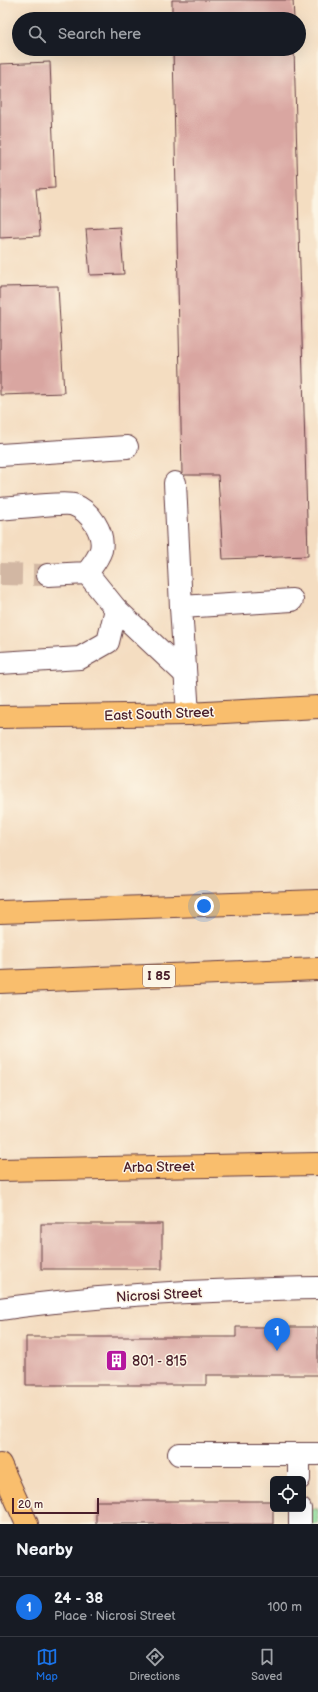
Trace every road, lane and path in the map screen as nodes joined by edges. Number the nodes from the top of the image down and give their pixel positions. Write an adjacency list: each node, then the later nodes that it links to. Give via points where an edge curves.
1 (127, 447): 2 (street)
2 (0, 455)
3 (175, 483): 8 (street)
4 (0, 509): 5 (street, via 74,505 93,519 99,533 101,548 96,562)
5 (87, 574): 6 (street); 9 (street)
6 (48, 575)
7 (292, 600): 8 (street)
8 (181, 607): 11 (street)
9 (116, 609): 10 (street, via 108,642 80,658); 11 (street)
10 (0, 663)
11 (185, 674): 13 (street)
12 (318, 707): 13 (main road, East South Street)
13 (188, 714): 14 (main road, East South Street)
14 (0, 717)
15 (318, 901): 16 (main road)
16 (0, 912)
17 (318, 969): 18 (main road, I 85)
18 (0, 982)
19 (318, 1164): 20 (main road, Arba Street)
20 (0, 1170)
21 (318, 1288): 22 (street, Nicrosi Street, via 59,1301)
22 (0, 1309)
23 (179, 1454): 24 (street)
24 (308, 1454): 26 (street)
25 (0, 1464): 28 (main road)
26 (300, 1476)
27 (300, 1512): 29 (street)
28 (27, 1524)
29 (300, 1524)

